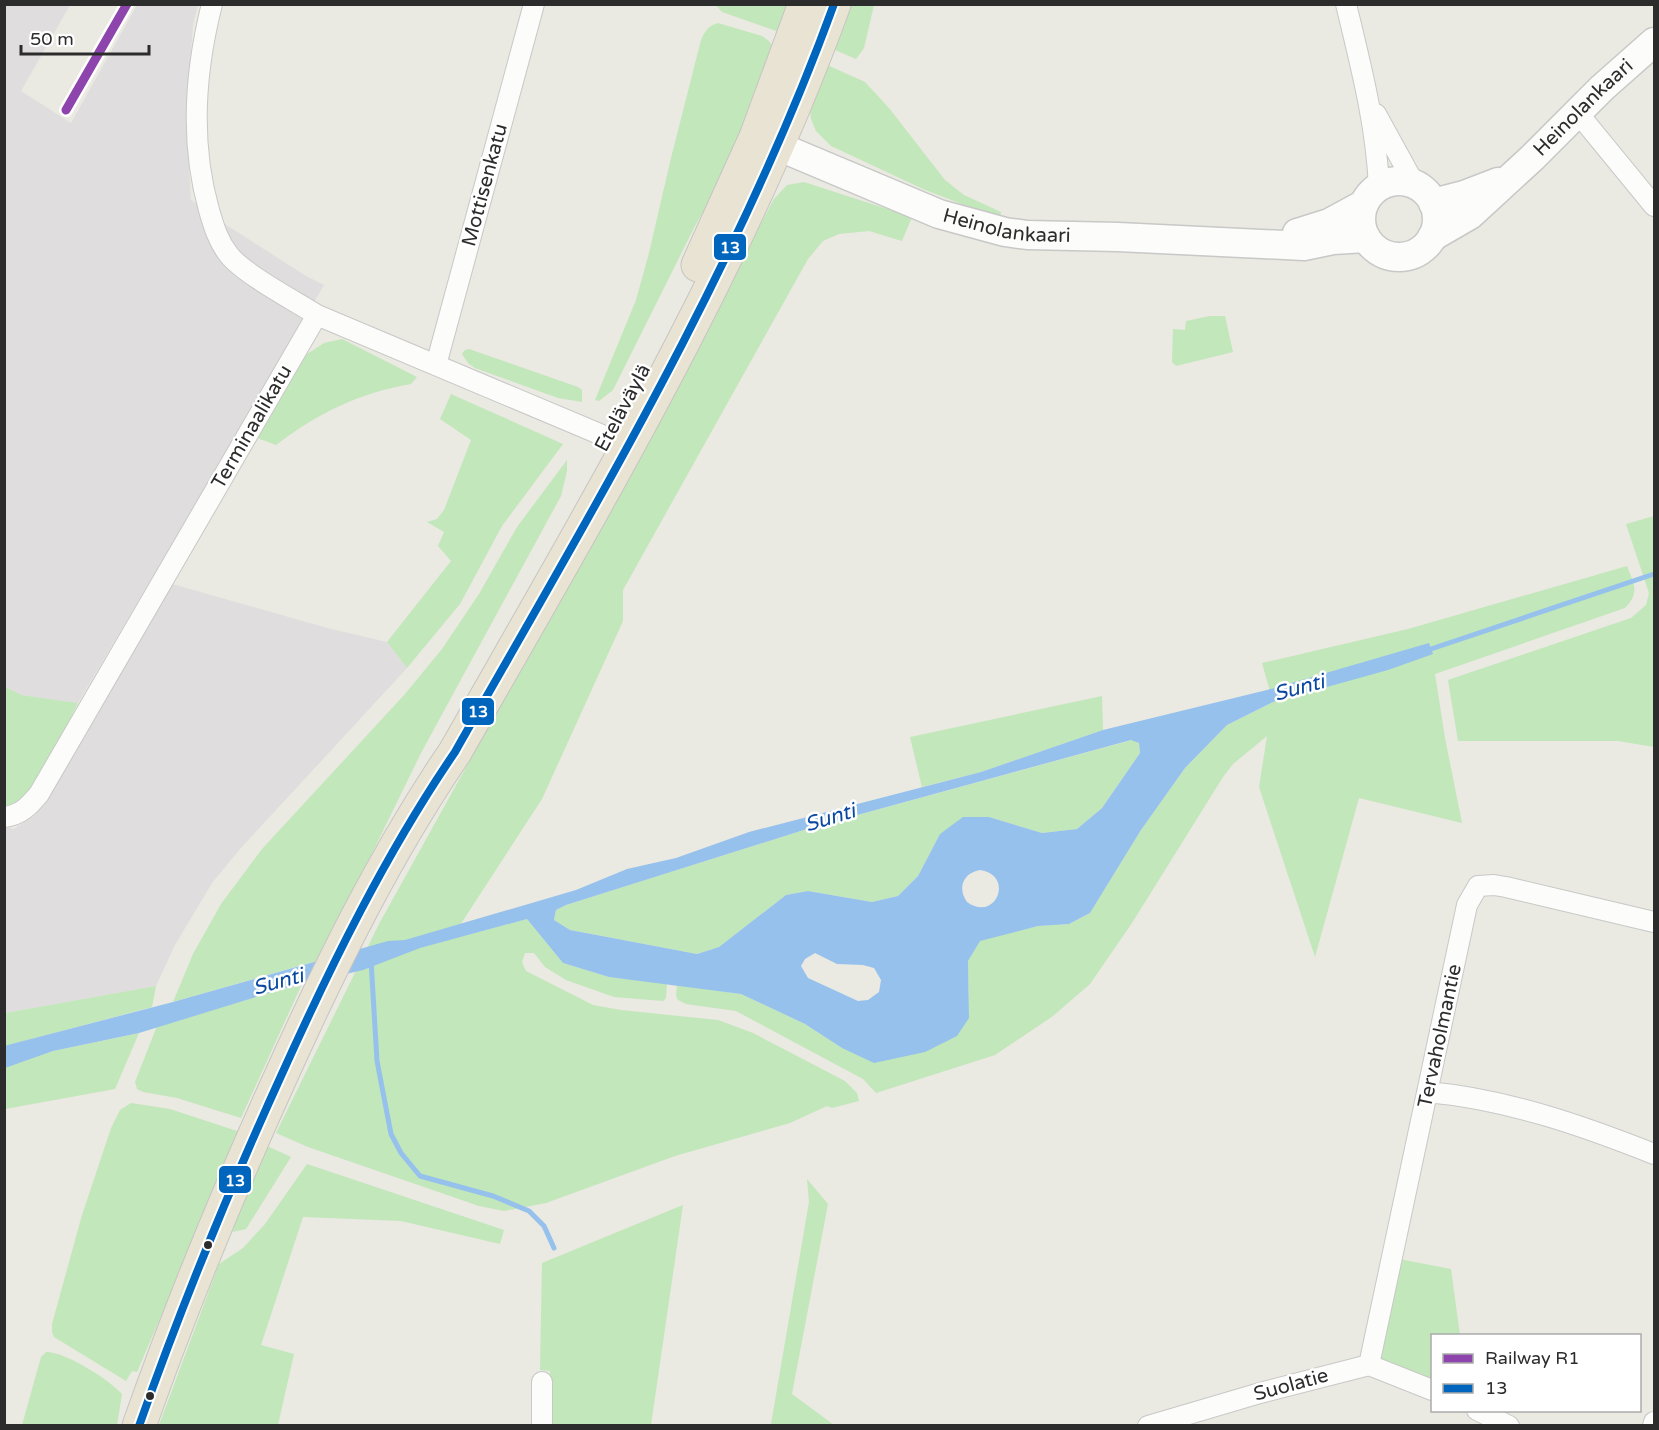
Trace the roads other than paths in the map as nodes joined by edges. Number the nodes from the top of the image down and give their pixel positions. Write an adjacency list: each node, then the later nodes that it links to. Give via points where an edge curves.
1 (212, 4): 17 (street, via 197,95 197,137 203,189 216,235 237,263)
2 (534, 4): 18 (street, Mottisenkatu)
3 (805, 4): 9 (highway, Eteläväylä)
4 (834, 4): 9 (highway, Eteläväylä)
5 (1346, 4): 7 (street)
6 (1654, 42): 8 (street, Heinolankaari)
7 (1370, 101): 11 (street); 12 (street, via 1377,152)
8 (1577, 112): 10 (street, Heinolankaari); 13 (street)
9 (767, 142): 16 (street, Heinolankaari, via 939,214 1005,232); 19 (highway, Eteläväylä, via 713,284)
10 (1514, 176): 11 (street, Heinolankaari, via 1464,195); 14 (street, Heinolankaari, via 1470,214)
11 (1424, 194): 12 (street, via 1402,181 1389,183); 14 (street, via 1437,215)
12 (1372, 196): 15 (street, via 1361,215); 16 (street, Heinolankaari, via 1329,223)
13 (1654, 206)
14 (1432, 237): 15 (street, via 1416,253 1405,257 1383,254)
15 (1366, 238): 16 (street, Heinolankaari, via 1304,246)
16 (1273, 244)
17 (317, 315): 18 (street); 20 (street, Terminaalikatu, via 39,794 26,810)
18 (436, 365): 19 (street)
19 (618, 441): 28 (highway, Eteläväylä, via 473,683 442,745 421,802 313,1005 242,1160)
20 (4, 817)
21 (1654, 922): 22 (street, Tervaholmantie, via 1506,887 1478,886 1467,905)
22 (1427, 1092): 23 (street, via 1492,1101 1560,1119); 24 (street, Tervaholmantie)
23 (1654, 1154)
24 (1369, 1365): 26 (street); 30 (street, Suolatie)
25 (542, 1382): 29 (street)
26 (1431, 1390)
27 (1481, 1412): 31 (street)
28 (139, 1425)
29 (542, 1425)
30 (1148, 1425)
31 (1509, 1425)

